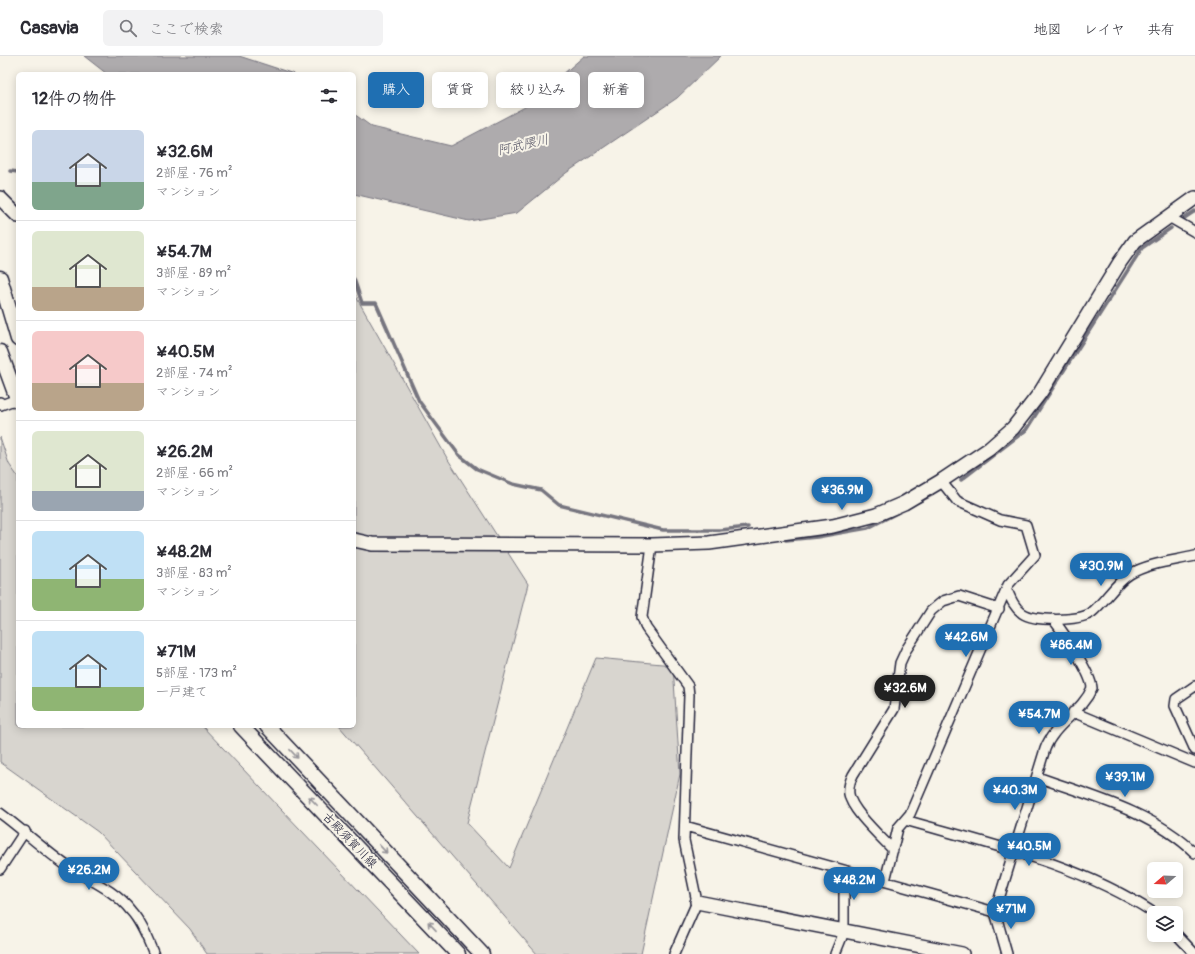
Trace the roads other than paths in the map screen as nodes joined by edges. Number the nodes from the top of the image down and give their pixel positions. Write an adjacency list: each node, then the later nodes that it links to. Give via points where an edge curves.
1 (0, 198): 3 (street)
2 (1195, 198): 4 (street)
3 (16, 214)
4 (1169, 217): 5 (street); 12 (street, via 1131,246 1040,393 1013,428 989,449)
5 (1195, 232)
6 (0, 278): 7 (main road)
7 (16, 332)
8 (0, 352): 9 (main road)
9 (16, 395)
10 (16, 401): 11 (street, via 1,405)
11 (0, 402)
12 (941, 481): 14 (street, via 876,515 833,526 716,542); 16 (street, via 957,501 1000,520 1026,525 1036,555 1008,585)
13 (356, 540): 14 (street, via 372,544)
14 (652, 545): 28 (street, via 642,617 646,628 688,686)
15 (1195, 556): 18 (street, via 1152,565 1129,575 1083,617)
16 (1007, 590): 17 (street); 18 (street, via 1014,606 1023,613 1030,617)
17 (999, 609): 27 (street, via 910,814); 30 (street, via 959,596 943,601 931,611 900,663 894,709 852,775 849,785 852,805)
18 (1053, 619): 20 (street, via 1062,630 1092,684 1086,698)
19 (1195, 686): 23 (street, via 1176,699 1175,706)
20 (1073, 712): 24 (street); 25 (street, via 1048,740)
21 (243, 728): 42 (main road, 古殿須賀川線, one-way to 21)
22 (269, 728): 43 (main road, 古殿須賀川線, one-way to 43)
23 (1195, 750)
24 (1195, 763)
25 (1037, 777): 31 (street); 32 (street, via 1148,819 1184,842)
26 (0, 813): 29 (street)
27 (905, 820): 30 (street, via 898,828); 31 (street)
28 (685, 826): 34 (street); 36 (street, via 684,840)
29 (25, 831): 33 (street); 41 (street, via 67,866 103,887 125,904 140,924)
30 (893, 850): 35 (street)
31 (1014, 850): 37 (street, via 1086,877 1129,896); 38 (street)
32 (1195, 853)
33 (0, 868)
34 (844, 870): 35 (street); 39 (street)
35 (885, 881): 38 (street)
36 (697, 902): 39 (street); 44 (street)
37 (1147, 908)
38 (995, 912): 47 (street)
39 (844, 932): 45 (street); 46 (street)
40 (1183, 941): 48 (street)
41 (154, 954)
42 (458, 954)
43 (482, 954)
44 (674, 954)
45 (835, 954)
46 (962, 954)
47 (1007, 954)
48 (1195, 954)

